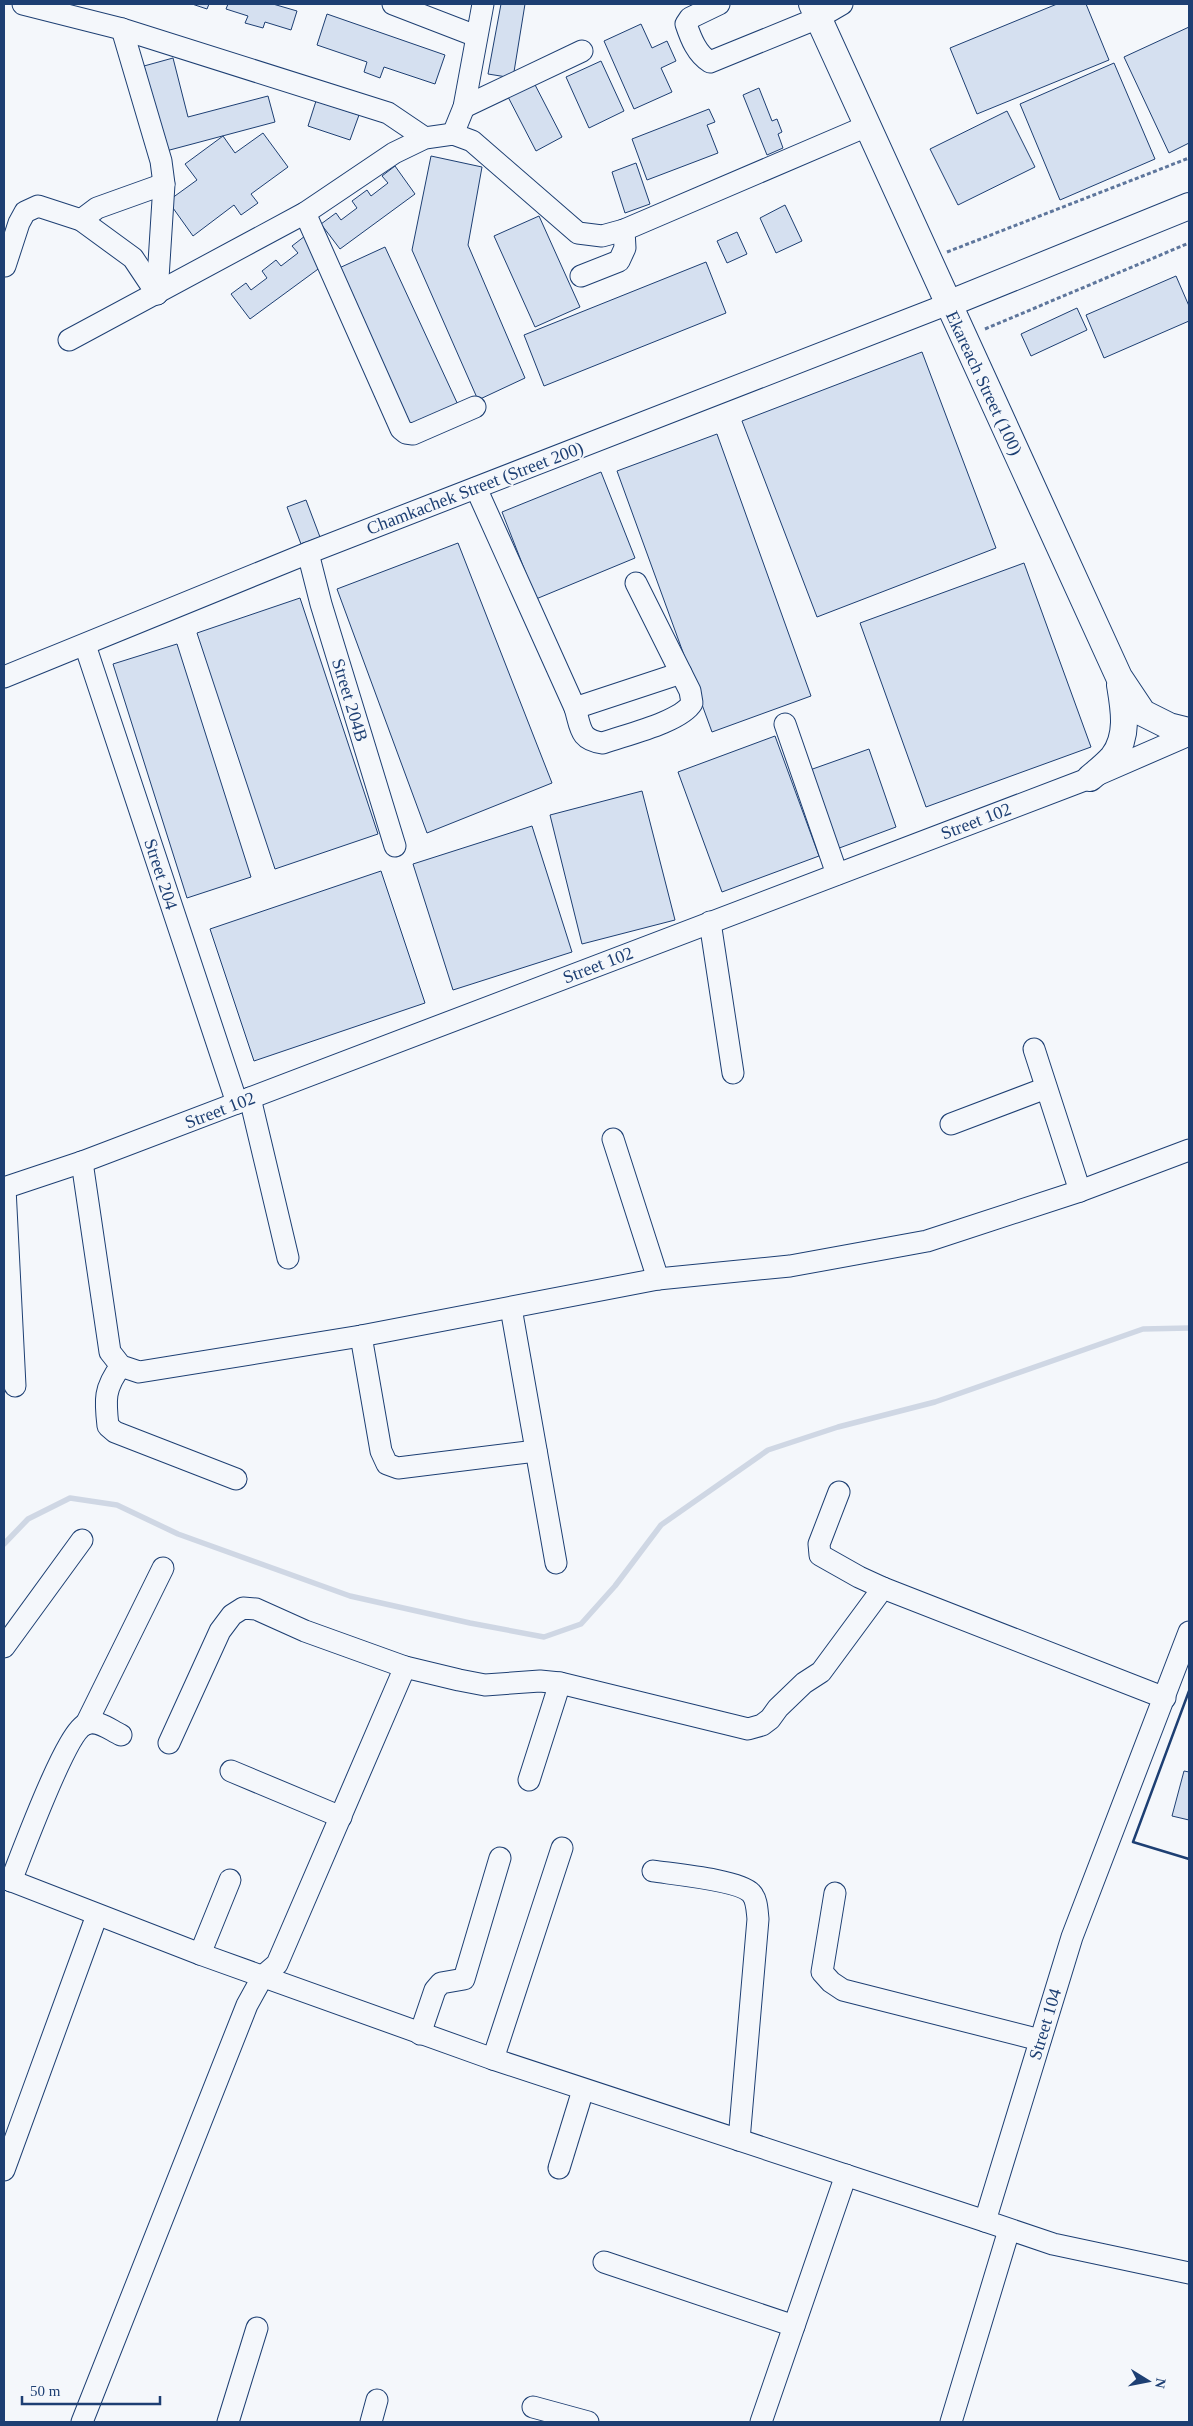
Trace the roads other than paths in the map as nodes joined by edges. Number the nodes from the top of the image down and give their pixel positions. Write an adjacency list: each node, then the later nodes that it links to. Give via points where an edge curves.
1 (23, 4): 7 (street)
2 (393, 4): 9 (street)
3 (483, 4): 9 (street)
4 (719, 4): 6 (street, via 690,18 686,24 692,41 710,62)
5 (842, 4): 6 (street)
6 (815, 11): 12 (main road, Ekareach Street (100))
7 (95, 12): 8 (street)
8 (122, 29): 14 (street, via 388,114); 15 (street, via 161,161)
9 (476, 36): 11 (street)
10 (582, 51): 11 (street)
11 (464, 107): 13 (street)
12 (867, 126): 19 (street); 23 (main road, Ekareach Street (100))
13 (453, 134): 14 (street); 19 (street, via 472,141 497,160 578,233 602,236)
14 (425, 138): 17 (street, via 394,153)
15 (164, 184): 18 (street, via 97,208); 22 (street)
16 (1189, 206): 23 (main road)
17 (305, 213): 22 (street); 25 (street, via 400,429 413,434)
18 (81, 220): 20 (street, via 38,206 25,212); 22 (street, via 133,258)
19 (624, 230): 21 (street, via 625,248 619,261)
20 (5, 266)
21 (581, 276)
22 (157, 294): 24 (street)
23 (948, 304): 26 (street, Chamkachek Street (Street 200)); 31 (main road, Ekareach Street (100))
24 (68, 340)
25 (475, 407)
26 (476, 488): 27 (street, Chamkachek Street (Street 200)); 33 (street)
27 (308, 553): 29 (street, Chamkachek Street (Street 200)); 37 (street, Street 204B)
28 (636, 584): 30 (street)
29 (85, 646): 32 (street, Chamkachek Street (Street 200)); 43 (street, Street 204)
30 (681, 673): 33 (street); 33 (street, via 690,691 692,703 688,711 603,743 592,742 583,735)
31 (1119, 676): 35 (main road, Ekareach Street (100), via 1143,713); 36 (main road, via 1125,714 1122,737 1113,756)
32 (4, 677)
33 (575, 708)
34 (785, 724): 38 (street)
35 (1189, 733): 36 (street, Street 102)
36 (1090, 778): 38 (street, Street 102)
37 (395, 846)
38 (836, 874): 39 (street, Street 102)
39 (710, 922): 41 (street); 43 (street, Street 102)
40 (1034, 1048): 42 (street)
41 (733, 1073)
42 (1046, 1088): 44 (street); 49 (street)
43 (244, 1100): 47 (street, Street 102); 50 (street, Street 204)
44 (951, 1124)
45 (613, 1139): 51 (street)
46 (1189, 1150): 49 (street)
47 (82, 1162): 48 (street, Street 102); 54 (street, via 110,1352)
48 (4, 1188): 55 (street)
49 (1080, 1191): 51 (street, via 927,1241 790,1266)
50 (288, 1258)
51 (658, 1279): 52 (street)
52 (511, 1308): 53 (street); 56 (street)
53 (361, 1336): 54 (street, via 139,1372); 56 (street, via 381,1451 387,1464 398,1468)
54 (120, 1366): 57 (street, via 110,1380 105,1400 108,1426 115,1432)
55 (15, 1386)
56 (536, 1451): 60 (street)
57 (236, 1479)
58 (839, 1492): 62 (street, via 819,1544 820,1555)
59 (82, 1540): 64 (street)
60 (556, 1563)
61 (163, 1568): 69 (street)
62 (883, 1588): 67 (street, via 821,1672 762,1725 748,1729); 68 (street)
63 (1189, 1632): 65 (street, Street 104)
64 (4, 1647)
65 (1184, 1661): 68 (street, Street 104)
66 (405, 1667): 67 (street, via 486,1685 540,1681); 71 (street, via 305,1631 256,1609 243,1608 232,1615 220,1631); 74 (street)
67 (560, 1683): 73 (street)
68 (1165, 1698): 85 (street, Street 104, via 1072,1937)
69 (86, 1724): 70 (street, via 96,1722); 78 (street, via 78,1729 59,1764)
70 (121, 1735)
71 (168, 1743)
72 (231, 1772): 74 (street)
73 (529, 1780)
74 (342, 1817): 83 (street, via 277,1964)
75 (562, 1848): 86 (street)
76 (500, 1858): 84 (street, via 464,1979 441,1983 435,1990)
77 (653, 1871): 88 (street, via 734,1884 750,1892 755,1901 758,1919)
78 (7, 1880): 81 (street)
79 (230, 1880): 82 (street)
80 (835, 1893): 85 (street, via 822,1972 831,1982 843,1990)
81 (97, 1915): 82 (street); 90 (street)
82 (200, 1954): 83 (street)
83 (263, 1976): 84 (street); 100 (street, via 247,2005)
84 (420, 2034): 86 (street)
85 (1040, 2040): 92 (street, Street 104)
86 (493, 2059): 87 (street)
87 (583, 2090): 88 (street); 89 (street)
88 (738, 2140): 91 (street)
89 (559, 2168)
90 (4, 2170)
91 (846, 2175): 92 (street); 96 (street)
92 (985, 2221): 93 (street)
93 (1009, 2230): 95 (street, via 1053,2244); 105 (street)
94 (604, 2262): 96 (street)
95 (1189, 2273)
96 (794, 2326): 104 (street)
97 (257, 2328): 101 (street)
98 (377, 2400): 102 (street)
99 (533, 2407): 103 (street)
100 (82, 2422)
101 (228, 2422)
102 (371, 2422)
103 (588, 2422)
104 (761, 2422)
105 (951, 2422)

